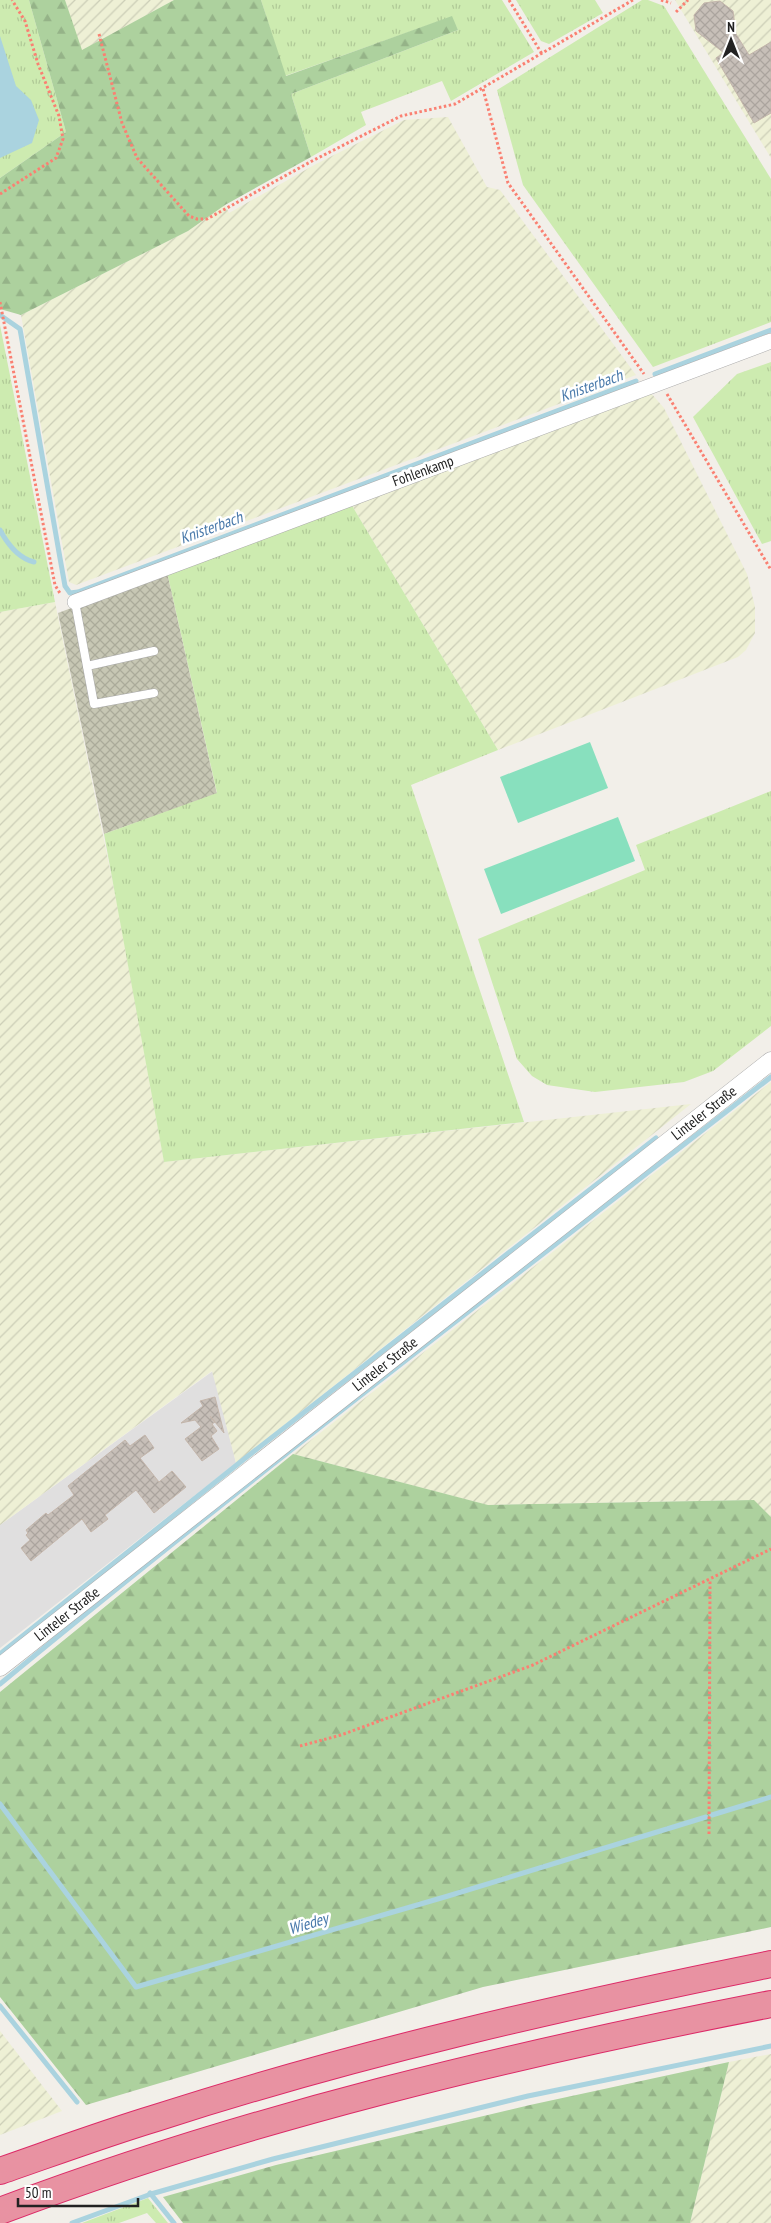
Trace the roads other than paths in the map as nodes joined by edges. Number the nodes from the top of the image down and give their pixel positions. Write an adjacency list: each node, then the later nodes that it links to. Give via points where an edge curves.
1 (771, 341): 2 (street, Fohlenkamp)
2 (75, 602): 4 (lane)
3 (154, 651): 4 (lane)
4 (87, 666): 5 (lane, via 94,704)
5 (154, 693)
6 (771, 1061): 7 (street, Linteler Straße)
7 (0, 1667)
8 (771, 1964): 10 (highway, via 401,2047 156,2117)
9 (771, 2004): 11 (highway, via 553,2050 362,2096 177,2150)
10 (0, 2171)
11 (0, 2211)

